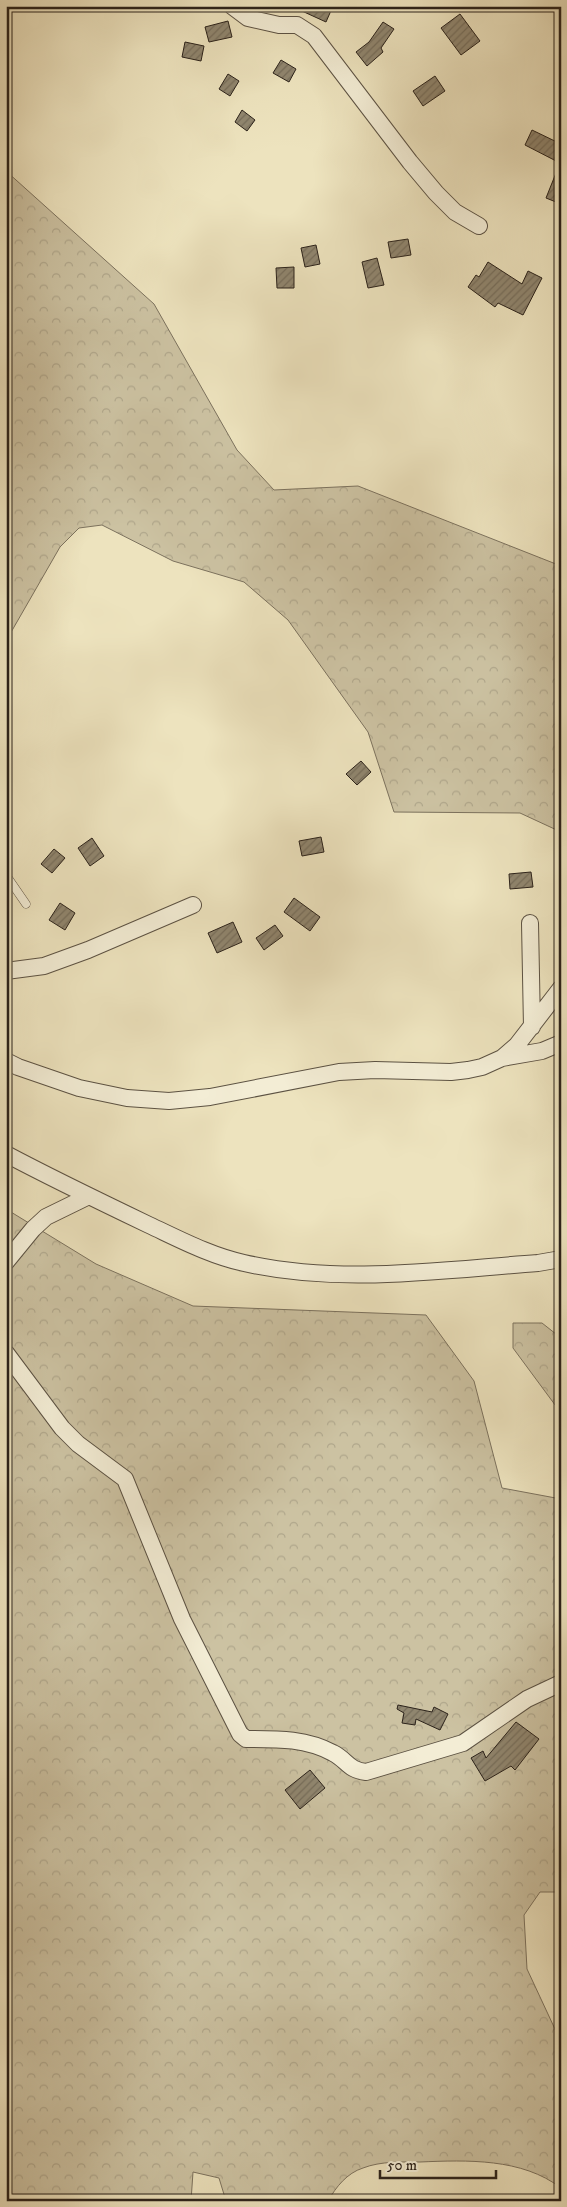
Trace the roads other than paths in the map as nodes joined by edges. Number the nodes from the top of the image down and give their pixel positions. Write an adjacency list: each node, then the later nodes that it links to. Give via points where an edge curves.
1 (232, 6): 2 (street, via 248,18 298,25 314,36 436,193 455,212)
2 (479, 226)
3 (6, 875): 4 (lane)
4 (26, 904)
5 (193, 905): 7 (street, via 53,963)
6 (530, 923): 9 (street)
7 (6, 971)
8 (561, 988): 9 (street)
9 (532, 1027): 11 (street)
10 (561, 1043): 11 (street, via 537,1053)
11 (502, 1058): 12 (street, via 482,1067 451,1072 339,1072 210,1097 169,1101 127,1098 79,1088)
12 (6, 1061)
13 (6, 1154): 14 (street)
14 (89, 1196): 15 (street, via 226,1258 291,1272 398,1274); 16 (street, via 46,1217)
15 (561, 1259)
16 (6, 1262)
17 (6, 1353): 18 (street, via 62,1428 124,1479 182,1619 240,1734 246,1739 300,1741 335,1754 350,1768 366,1772 463,1743 527,1699)
18 (561, 1683)

